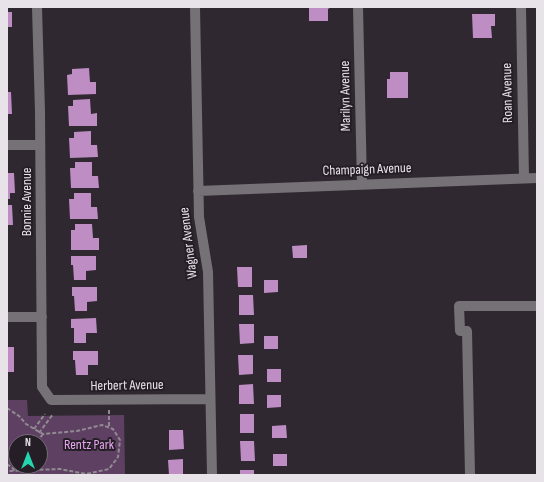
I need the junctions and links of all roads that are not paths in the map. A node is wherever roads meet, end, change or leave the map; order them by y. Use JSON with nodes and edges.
{"nodes":[{"id":1,"x":37,"y":7,"type":"edge"},
{"id":2,"x":195,"y":7,"type":"edge"},
{"id":3,"x":358,"y":7,"type":"edge"},
{"id":4,"x":521,"y":7,"type":"edge"},
{"id":5,"x":40,"y":144,"type":"junction"},
{"id":6,"x":7,"y":145,"type":"edge"},
{"id":7,"x":524,"y":178,"type":"junction"},
{"id":8,"x":537,"y":178,"type":"edge"},
{"id":9,"x":362,"y":184,"type":"junction"},
{"id":10,"x":198,"y":192,"type":"junction"},
{"id":11,"x":537,"y":306,"type":"edge"},
{"id":12,"x":7,"y":317,"type":"edge"},
{"id":13,"x":42,"y":317,"type":"junction"},
{"id":14,"x":46,"y":396,"type":"joint"},
{"id":15,"x":210,"y":399,"type":"junction"},
{"id":16,"x":212,"y":475,"type":"edge"},
{"id":17,"x":470,"y":475,"type":"edge"}],
"edges":[{"from":1,"to":5,"type":"street","name":"Bonnie Avenue"},
{"from":2,"to":10,"type":"street","name":"Wagner Avenue"},
{"from":3,"to":9,"type":"street","name":"Marilyn Avenue"},
{"from":4,"to":7,"type":"street","name":"Roan Avenue"},
{"from":5,"to":6,"type":"street"},
{"from":5,"to":13,"type":"street","name":"Bonnie Avenue"},
{"from":7,"to":8,"type":"street","name":"Champaign Avenue"},
{"from":7,"to":9,"type":"street","name":"Champaign Avenue"},
{"from":9,"to":10,"type":"street","name":"Champaign Avenue"},
{"from":10,"to":15,"type":"street","name":"Wagner Avenue"},
{"from":11,"to":17,"type":"street"},
{"from":12,"to":13,"type":"street"},
{"from":13,"to":14,"type":"street","name":"Bonnie Avenue"},
{"from":14,"to":15,"type":"street","name":"Herbert Avenue"},
{"from":15,"to":16,"type":"street","name":"Wagner Avenue"}]}
